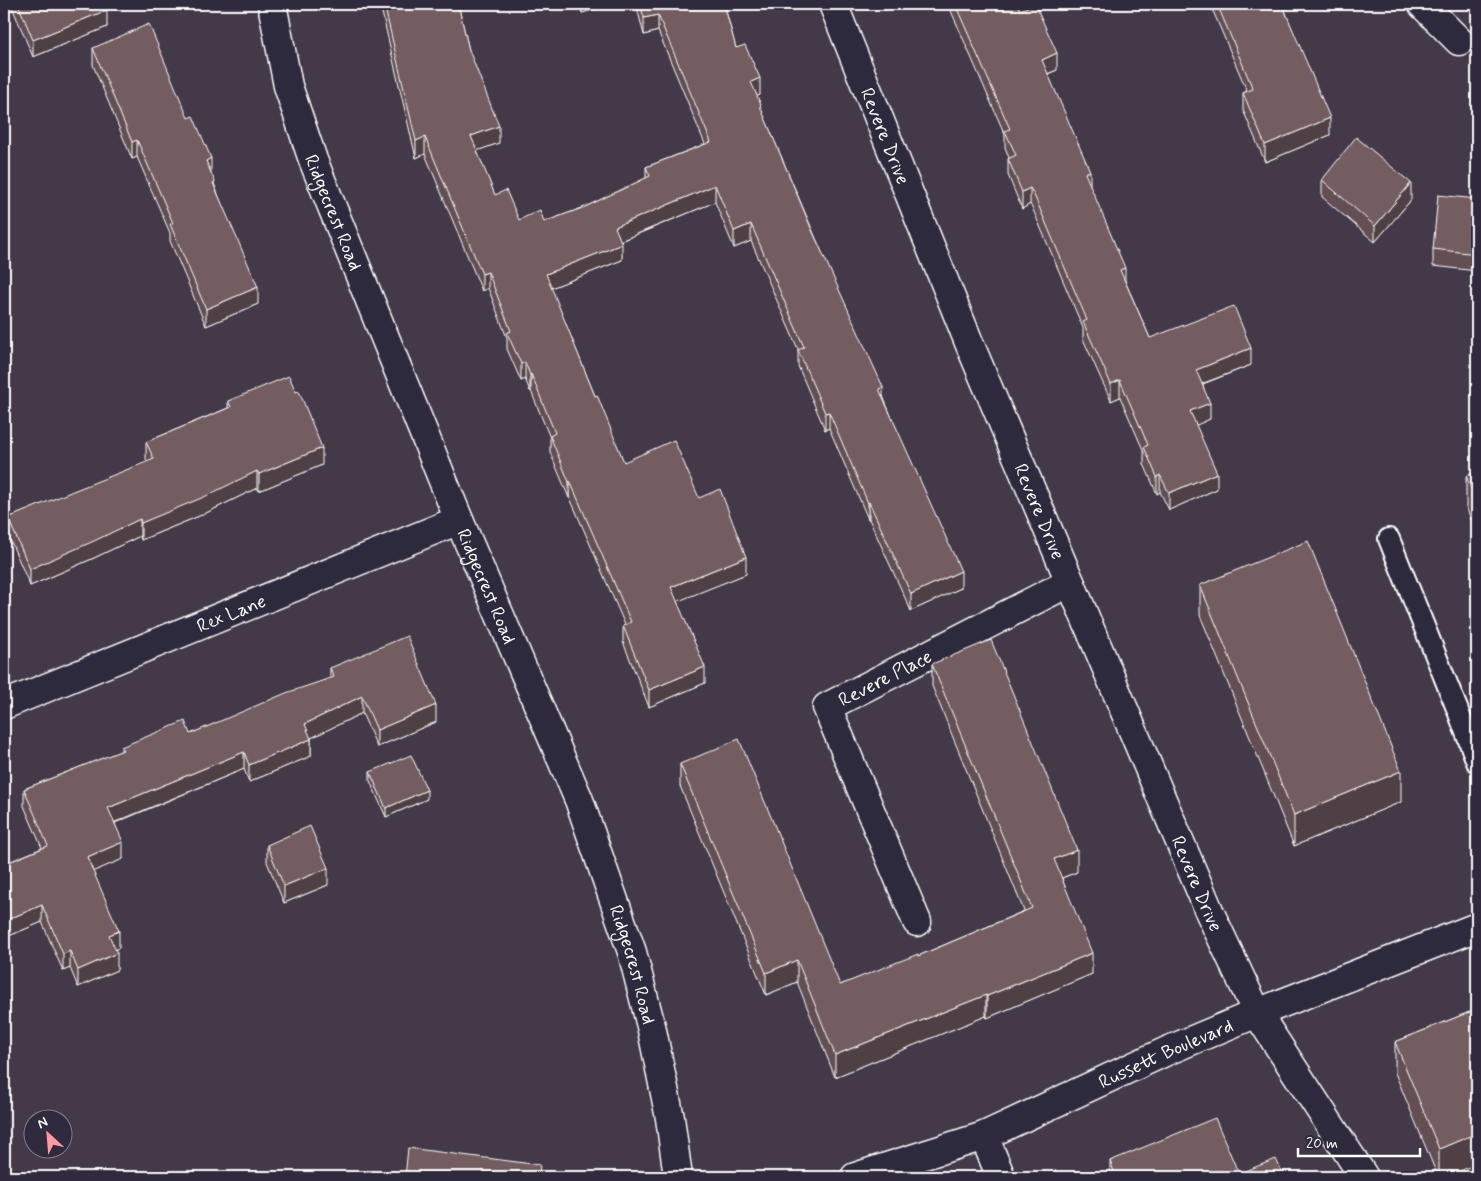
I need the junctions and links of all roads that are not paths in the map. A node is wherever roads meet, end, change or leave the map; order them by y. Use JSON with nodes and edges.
{"nodes":[{"id":1,"x":272,"y":4,"type":"edge"},
{"id":2,"x":833,"y":4,"type":"edge"},
{"id":3,"x":1422,"y":4,"type":"edge"},
{"id":4,"x":1459,"y":41,"type":"dead end"},
{"id":5,"x":459,"y":520,"type":"junction"},
{"id":6,"x":1389,"y":539,"type":"dead end"},
{"id":7,"x":1070,"y":582,"type":"junction"},
{"id":8,"x":4,"y":704,"type":"edge"},
{"id":9,"x":1477,"y":762,"type":"edge"},
{"id":10,"x":917,"y":922,"type":"dead end"},
{"id":11,"x":1477,"y":927,"type":"edge"},
{"id":12,"x":1257,"y":1013,"type":"junction"},
{"id":13,"x":984,"y":1136,"type":"junction"},
{"id":14,"x":678,"y":1177,"type":"edge"},
{"id":15,"x":855,"y":1177,"type":"edge"},
{"id":16,"x":1001,"y":1177,"type":"edge"},
{"id":17,"x":1364,"y":1177,"type":"edge"}],
"edges":[{"from":1,"to":5,"type":"street","name":"Ridgecrest Road"},
{"from":2,"to":7,"type":"street","name":"Revere Drive"},
{"from":3,"to":4,"type":"street"},
{"from":5,"to":8,"type":"street","name":"Rex Lane"},
{"from":5,"to":14,"type":"street","name":"Ridgecrest Road"},
{"from":6,"to":9,"type":"lane"},
{"from":7,"to":10,"type":"street","name":"Revere Place"},
{"from":7,"to":12,"type":"street","name":"Revere Drive"},
{"from":11,"to":12,"type":"street","name":"Russett Boulevard"},
{"from":12,"to":13,"type":"street","name":"Russett Boulevard"},
{"from":12,"to":17,"type":"street","name":"Revere Drive"},
{"from":13,"to":15,"type":"street","name":"Russett Boulevard"},
{"from":13,"to":16,"type":"street"}]}
